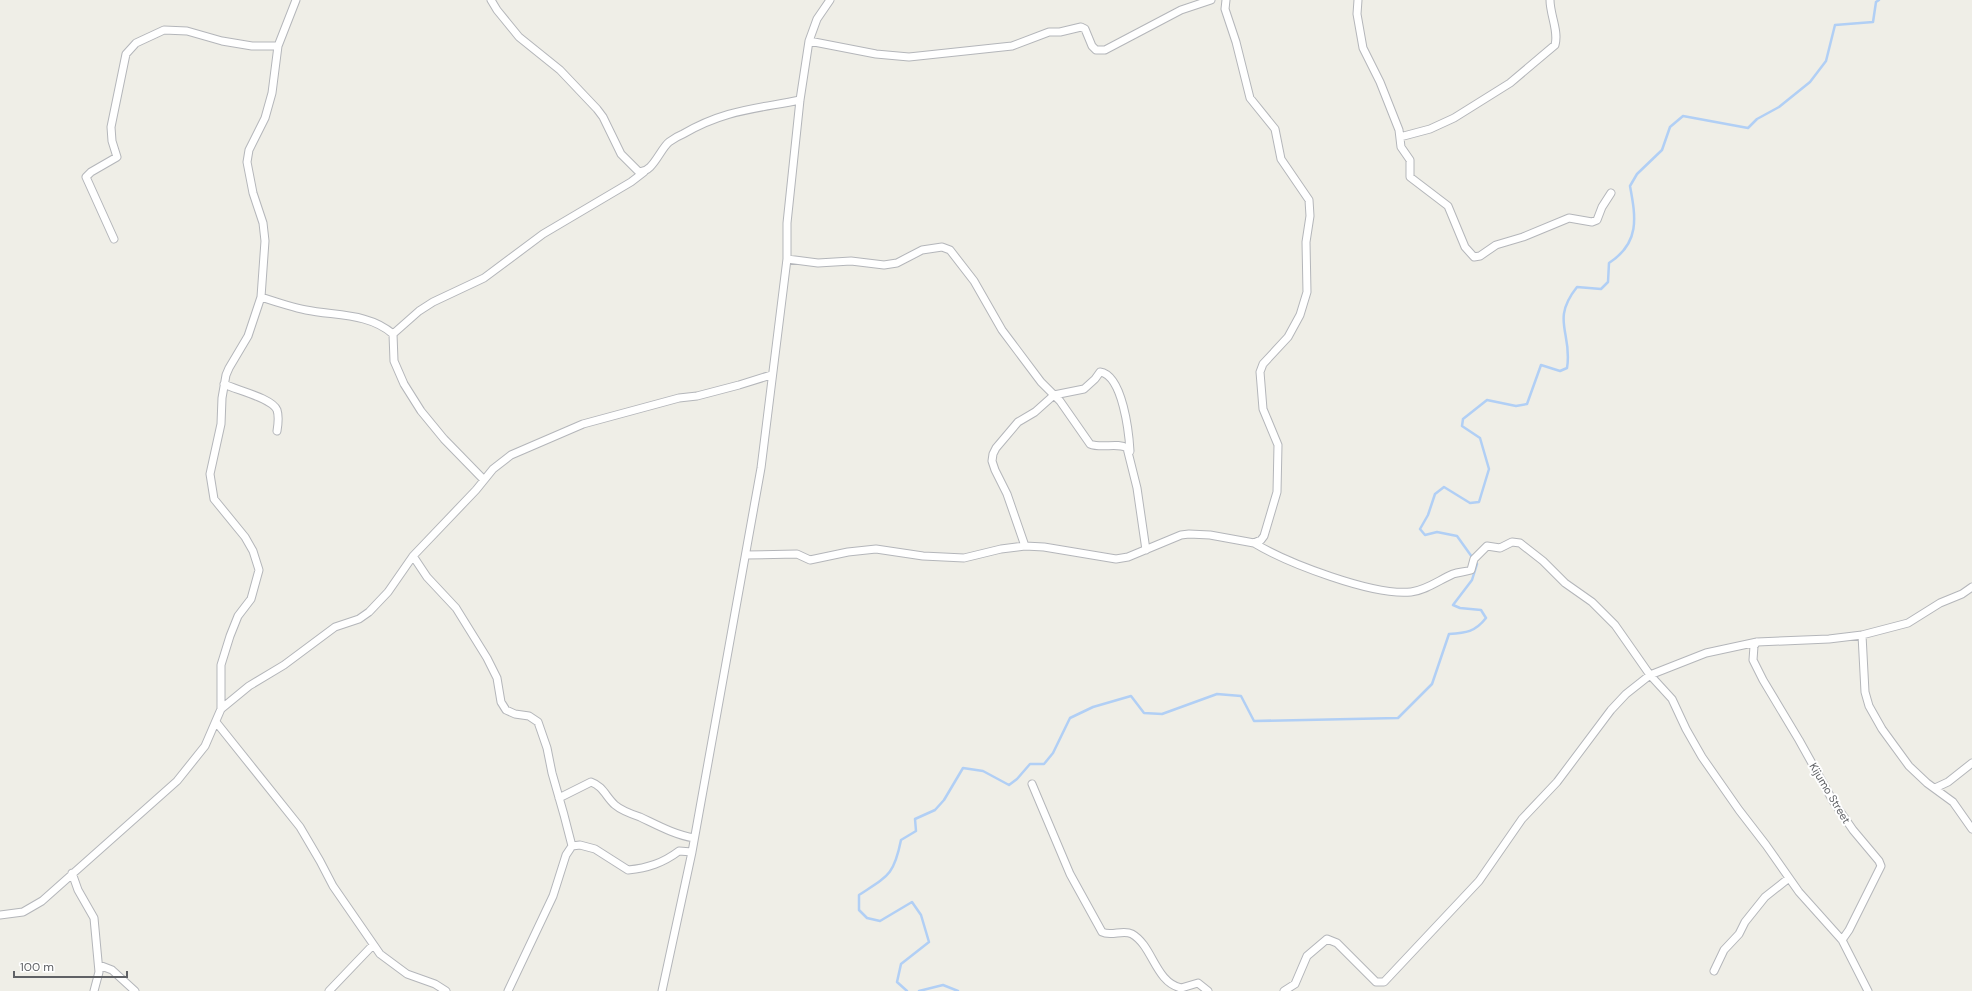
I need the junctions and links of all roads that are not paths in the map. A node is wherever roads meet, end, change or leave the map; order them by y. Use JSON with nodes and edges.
{"nodes":[{"id":1,"x":296,"y":0,"type":"edge"},
{"id":2,"x":491,"y":0,"type":"edge"},
{"id":3,"x":830,"y":0,"type":"edge"},
{"id":4,"x":1211,"y":0,"type":"edge"},
{"id":5,"x":1226,"y":0,"type":"edge"},
{"id":6,"x":1358,"y":0,"type":"edge"},
{"id":7,"x":1550,"y":0,"type":"edge"},
{"id":8,"x":809,"y":41,"type":"junction"},
{"id":9,"x":278,"y":46,"type":"junction"},
{"id":10,"x":800,"y":100,"type":"junction"},
{"id":11,"x":1400,"y":137,"type":"junction"},
{"id":12,"x":644,"y":172,"type":"junction"},
{"id":13,"x":1611,"y":193,"type":"dead end"},
{"id":14,"x":114,"y":238,"type":"dead end"},
{"id":15,"x":786,"y":259,"type":"junction"},
{"id":16,"x":261,"y":297,"type":"junction"},
{"id":17,"x":394,"y":334,"type":"junction"},
{"id":18,"x":771,"y":375,"type":"junction"},
{"id":19,"x":224,"y":384,"type":"junction"},
{"id":20,"x":1054,"y":395,"type":"junction"},
{"id":21,"x":277,"y":431,"type":"dead end"},
{"id":22,"x":1130,"y":452,"type":"junction"},
{"id":23,"x":484,"y":480,"type":"junction"},
{"id":24,"x":1254,"y":543,"type":"junction"},
{"id":25,"x":1025,"y":546,"type":"junction"},
{"id":26,"x":1146,"y":550,"type":"junction"},
{"id":27,"x":746,"y":555,"type":"junction"},
{"id":28,"x":413,"y":556,"type":"junction"},
{"id":29,"x":1972,"y":587,"type":"edge"},
{"id":30,"x":1862,"y":635,"type":"junction"},
{"id":31,"x":1757,"y":642,"type":"junction"},
{"id":32,"x":1650,"y":675,"type":"junction"},
{"id":33,"x":221,"y":709,"type":"junction"},
{"id":34,"x":216,"y":722,"type":"junction"},
{"id":35,"x":1972,"y":763,"type":"edge"},
{"id":36,"x":1032,"y":784,"type":"dead end"},
{"id":37,"x":1935,"y":788,"type":"junction"},
{"id":38,"x":559,"y":798,"type":"junction"},
{"id":39,"x":1972,"y":829,"type":"edge"},
{"id":40,"x":694,"y":838,"type":"junction"},
{"id":41,"x":572,"y":846,"type":"junction"},
{"id":42,"x":692,"y":852,"type":"junction"},
{"id":43,"x":72,"y":873,"type":"junction"},
{"id":44,"x":1789,"y":878,"type":"junction"},
{"id":45,"x":0,"y":915,"type":"edge"},
{"id":46,"x":1842,"y":940,"type":"junction"},
{"id":47,"x":373,"y":946,"type":"junction"},
{"id":48,"x":99,"y":965,"type":"junction"},
{"id":49,"x":1714,"y":971,"type":"dead end"},
{"id":50,"x":94,"y":991,"type":"edge"},
{"id":51,"x":135,"y":991,"type":"edge"},
{"id":52,"x":329,"y":991,"type":"edge"},
{"id":53,"x":446,"y":991,"type":"edge"},
{"id":54,"x":508,"y":991,"type":"edge"},
{"id":55,"x":662,"y":991,"type":"edge"},
{"id":56,"x":1208,"y":991,"type":"edge"},
{"id":57,"x":1284,"y":991,"type":"edge"},
{"id":58,"x":1868,"y":991,"type":"edge"}],
"edges":[{"from":1,"to":9,"type":"street"},
{"from":2,"to":12,"type":"street"},
{"from":3,"to":8,"type":"street"},
{"from":4,"to":8,"type":"street"},
{"from":5,"to":24,"type":"street"},
{"from":6,"to":11,"type":"street"},
{"from":7,"to":11,"type":"street"},
{"from":8,"to":10,"type":"street"},
{"from":9,"to":14,"type":"street"},
{"from":9,"to":16,"type":"street"},
{"from":10,"to":12,"type":"street"},
{"from":10,"to":15,"type":"street"},
{"from":11,"to":13,"type":"street"},
{"from":12,"to":17,"type":"street"},
{"from":15,"to":18,"type":"street"},
{"from":15,"to":20,"type":"street"},
{"from":16,"to":17,"type":"street"},
{"from":16,"to":19,"type":"street"},
{"from":17,"to":23,"type":"street"},
{"from":18,"to":23,"type":"street"},
{"from":18,"to":27,"type":"street"},
{"from":19,"to":21,"type":"street"},
{"from":19,"to":33,"type":"street"},
{"from":20,"to":22,"type":"street"},
{"from":20,"to":22,"type":"street"},
{"from":20,"to":25,"type":"street"},
{"from":22,"to":26,"type":"street"},
{"from":23,"to":28,"type":"street"},
{"from":24,"to":26,"type":"street"},
{"from":24,"to":32,"type":"street"},
{"from":25,"to":26,"type":"street"},
{"from":25,"to":27,"type":"street"},
{"from":27,"to":40,"type":"street"},
{"from":28,"to":33,"type":"street"},
{"from":28,"to":38,"type":"street"},
{"from":29,"to":30,"type":"street"},
{"from":30,"to":31,"type":"street"},
{"from":30,"to":37,"type":"street"},
{"from":31,"to":32,"type":"street"},
{"from":31,"to":46,"type":"street","name":"Kijumo Street"},
{"from":32,"to":44,"type":"street"},
{"from":32,"to":57,"type":"street"},
{"from":33,"to":34,"type":"street"},
{"from":34,"to":43,"type":"street"},
{"from":34,"to":47,"type":"street"},
{"from":35,"to":37,"type":"street"},
{"from":36,"to":56,"type":"street"},
{"from":37,"to":39,"type":"street"},
{"from":38,"to":40,"type":"street"},
{"from":38,"to":41,"type":"street"},
{"from":40,"to":42,"type":"street"},
{"from":41,"to":42,"type":"street"},
{"from":41,"to":54,"type":"street"},
{"from":42,"to":55,"type":"street"},
{"from":43,"to":45,"type":"street"},
{"from":43,"to":48,"type":"street"},
{"from":44,"to":46,"type":"street"},
{"from":44,"to":49,"type":"street"},
{"from":46,"to":58,"type":"street"},
{"from":47,"to":52,"type":"street"},
{"from":47,"to":53,"type":"street"},
{"from":48,"to":50,"type":"street"},
{"from":48,"to":51,"type":"street"}]}
